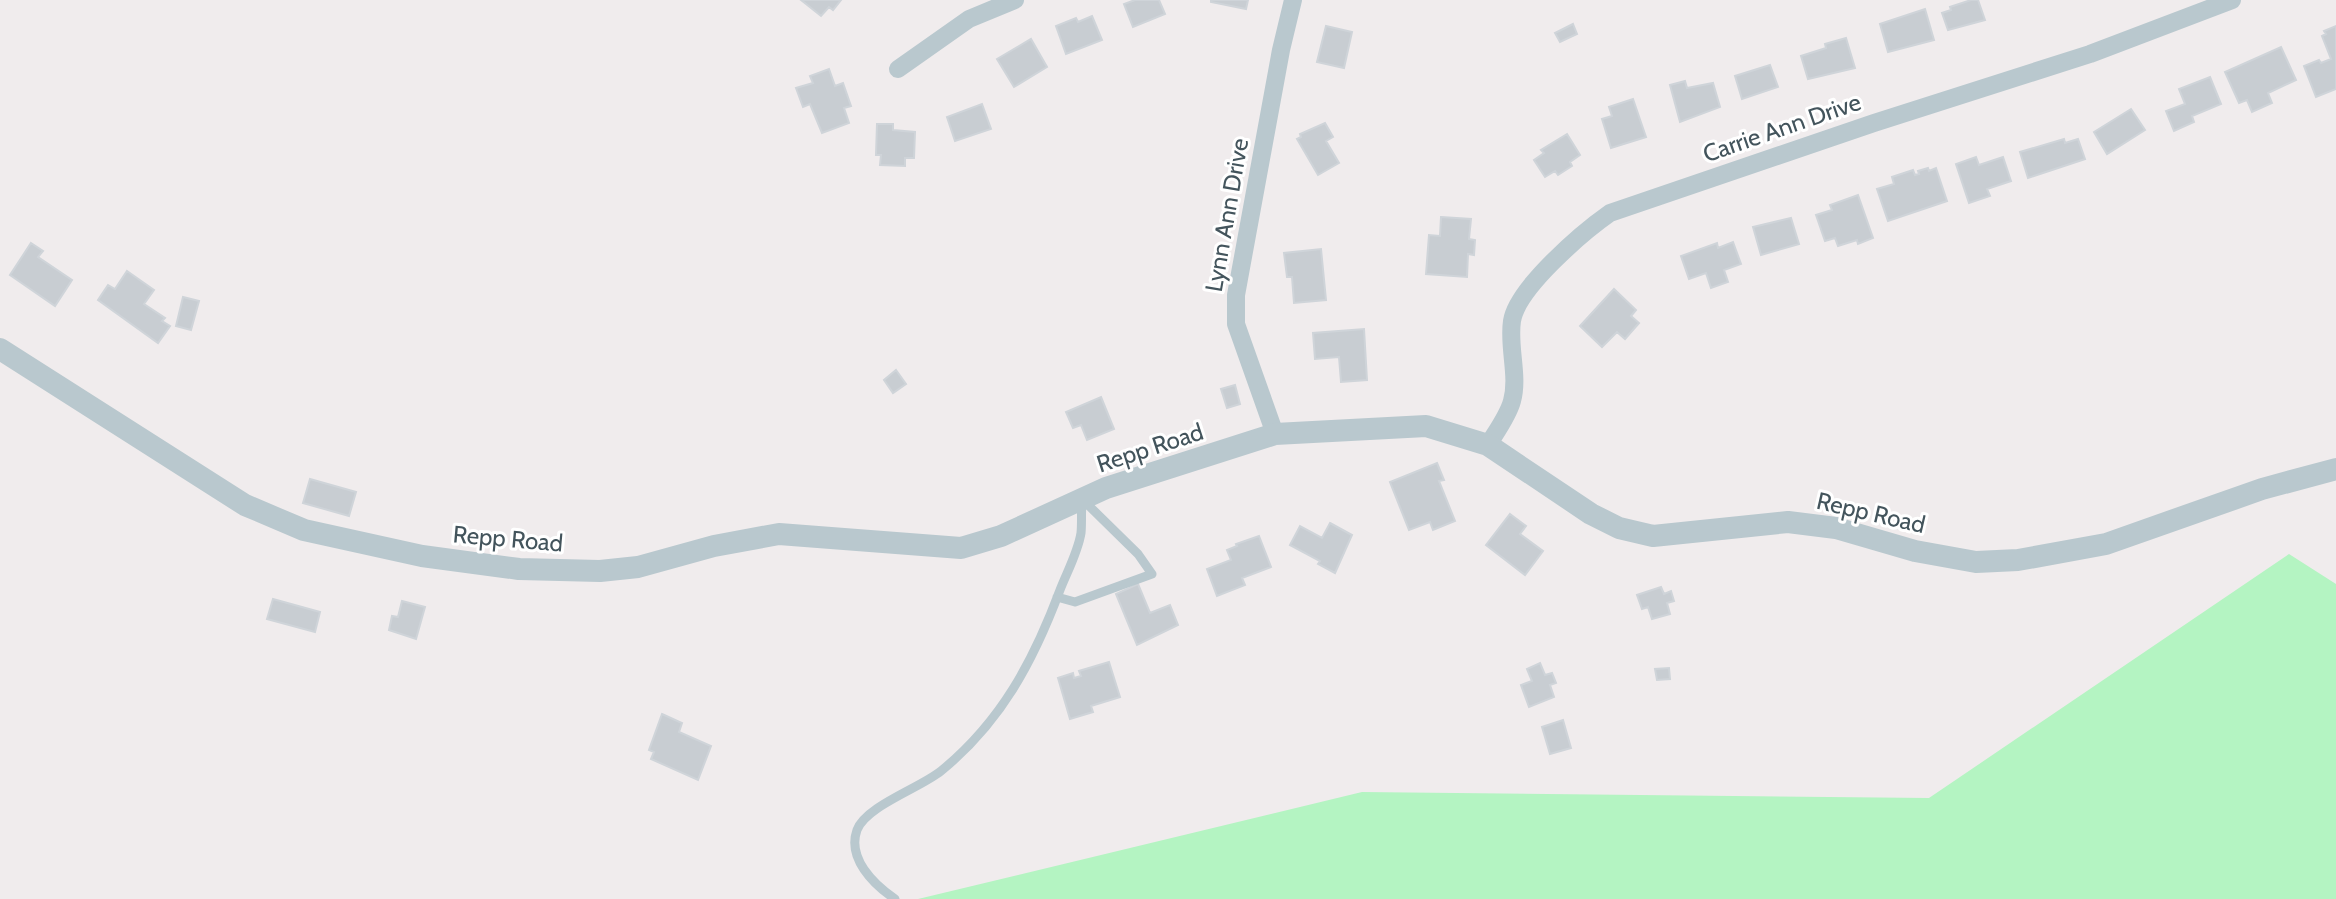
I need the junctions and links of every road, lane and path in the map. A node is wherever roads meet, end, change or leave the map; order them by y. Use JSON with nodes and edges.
{"nodes":[{"id":1,"x":1015,"y":0,"type":"edge"},
{"id":2,"x":1293,"y":0,"type":"edge"},
{"id":3,"x":2232,"y":0,"type":"edge"},
{"id":4,"x":898,"y":69,"type":"dead end"},
{"id":5,"x":0,"y":349,"type":"edge"},
{"id":6,"x":1275,"y":434,"type":"junction"},
{"id":7,"x":1488,"y":445,"type":"junction"},
{"id":8,"x":2336,"y":469,"type":"edge"},
{"id":9,"x":1082,"y":499,"type":"junction"},
{"id":10,"x":1057,"y":597,"type":"junction"},
{"id":11,"x":895,"y":899,"type":"edge"}],
"edges":[{"from":1,"to":4,"type":"street"},
{"from":2,"to":6,"type":"street","name":"Lynn Ann Drive"},
{"from":3,"to":7,"type":"street","name":"Carrie Ann Drive"},
{"from":5,"to":9,"type":"street","name":"Repp Road"},
{"from":6,"to":7,"type":"street","name":"Repp Road"},
{"from":6,"to":9,"type":"street","name":"Repp Road"},
{"from":7,"to":8,"type":"street","name":"Repp Road"},
{"from":9,"to":10,"type":"lane"},
{"from":9,"to":10,"type":"lane"},
{"from":10,"to":11,"type":"lane"}]}
